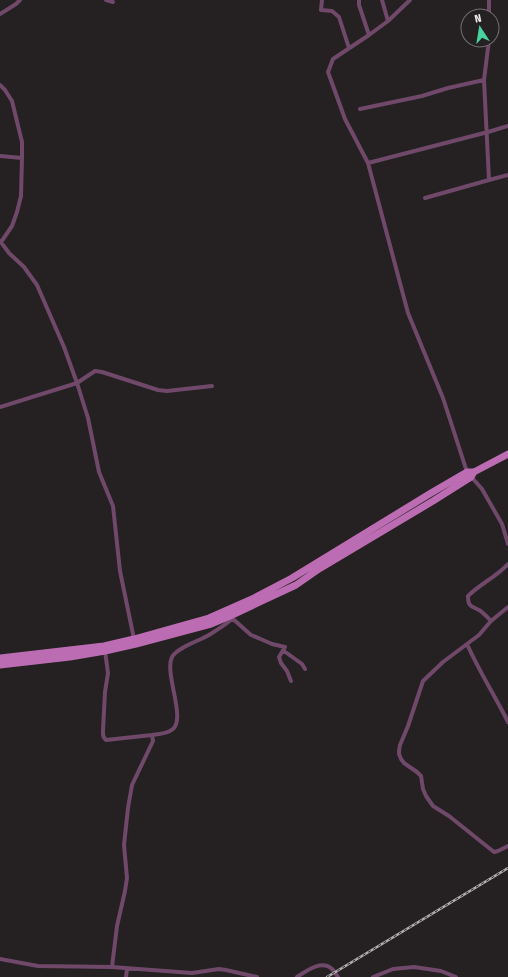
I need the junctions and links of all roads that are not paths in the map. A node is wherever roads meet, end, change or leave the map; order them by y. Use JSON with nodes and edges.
{"nodes":[{"id":1,"x":20,"y":0,"type":"edge"},
{"id":2,"x":106,"y":0,"type":"edge"},
{"id":3,"x":322,"y":0,"type":"edge"},
{"id":4,"x":359,"y":0,"type":"edge"},
{"id":5,"x":382,"y":0,"type":"edge"},
{"id":6,"x":410,"y":0,"type":"edge"},
{"id":7,"x":113,"y":2,"type":"dead end"},
{"id":8,"x":0,"y":14,"type":"edge"},
{"id":9,"x":388,"y":21,"type":"junction"},
{"id":10,"x":369,"y":35,"type":"junction"},
{"id":11,"x":349,"y":48,"type":"junction"},
{"id":12,"x":488,"y":48,"type":"edge"},
{"id":13,"x":484,"y":80,"type":"junction"},
{"id":14,"x":0,"y":85,"type":"edge"},
{"id":15,"x":360,"y":109,"type":"dead end"},
{"id":16,"x":508,"y":126,"type":"edge"},
{"id":17,"x":488,"y":132,"type":"junction"},
{"id":18,"x":0,"y":156,"type":"edge"},
{"id":19,"x":22,"y":158,"type":"junction"},
{"id":20,"x":368,"y":163,"type":"junction"},
{"id":21,"x":508,"y":175,"type":"edge"},
{"id":22,"x":489,"y":180,"type":"junction"},
{"id":23,"x":425,"y":198,"type":"dead end"},
{"id":24,"x":0,"y":242,"type":"edge"},
{"id":25,"x":77,"y":384,"type":"junction"},
{"id":26,"x":212,"y":386,"type":"dead end"},
{"id":27,"x":0,"y":407,"type":"edge"},
{"id":28,"x":508,"y":454,"type":"edge"},
{"id":29,"x":471,"y":474,"type":"junction"},
{"id":30,"x":508,"y":544,"type":"edge"},
{"id":31,"x":508,"y":564,"type":"edge"},
{"id":32,"x":508,"y":607,"type":"edge"},
{"id":33,"x":231,"y":618,"type":"junction"},
{"id":34,"x":492,"y":621,"type":"junction"},
{"id":35,"x":134,"y":638,"type":"junction"},
{"id":36,"x":467,"y":644,"type":"junction"},
{"id":37,"x":285,"y":647,"type":"junction"},
{"id":38,"x":105,"y":651,"type":"junction"},
{"id":39,"x":0,"y":658,"type":"edge"},
{"id":40,"x":0,"y":665,"type":"edge"},
{"id":41,"x":305,"y":669,"type":"dead end"},
{"id":42,"x":291,"y":680,"type":"dead end"},
{"id":43,"x":508,"y":722,"type":"edge"},
{"id":44,"x":152,"y":735,"type":"junction"},
{"id":45,"x":508,"y":846,"type":"edge"},
{"id":46,"x":0,"y":959,"type":"edge"},
{"id":47,"x":112,"y":967,"type":"junction"},
{"id":48,"x":127,"y":968,"type":"junction"},
{"id":49,"x":126,"y":977,"type":"edge"},
{"id":50,"x":257,"y":977,"type":"edge"},
{"id":51,"x":297,"y":977,"type":"edge"},
{"id":52,"x":338,"y":977,"type":"edge"},
{"id":53,"x":373,"y":977,"type":"edge"},
{"id":54,"x":456,"y":977,"type":"edge"}],
"edges":[{"from":1,"to":8,"type":"street"},
{"from":2,"to":7,"type":"street"},
{"from":3,"to":11,"type":"street"},
{"from":4,"to":10,"type":"street"},
{"from":5,"to":9,"type":"street"},
{"from":6,"to":9,"type":"street"},
{"from":9,"to":10,"type":"street"},
{"from":10,"to":11,"type":"street"},
{"from":11,"to":20,"type":"street"},
{"from":12,"to":13,"type":"street"},
{"from":13,"to":15,"type":"street"},
{"from":13,"to":17,"type":"street"},
{"from":14,"to":19,"type":"street"},
{"from":16,"to":17,"type":"street"},
{"from":17,"to":20,"type":"street"},
{"from":17,"to":22,"type":"street"},
{"from":18,"to":19,"type":"street"},
{"from":19,"to":24,"type":"street"},
{"from":20,"to":29,"type":"street"},
{"from":21,"to":22,"type":"street"},
{"from":22,"to":23,"type":"street"},
{"from":24,"to":25,"type":"street"},
{"from":25,"to":26,"type":"street"},
{"from":25,"to":27,"type":"street"},
{"from":25,"to":35,"type":"street"},
{"from":28,"to":29,"type":"main road"},
{"from":29,"to":30,"type":"street"},
{"from":29,"to":33,"type":"main road"},
{"from":29,"to":35,"type":"main road"},
{"from":31,"to":34,"type":"street"},
{"from":32,"to":34,"type":"street"},
{"from":33,"to":37,"type":"street"},
{"from":33,"to":38,"type":"main road"},
{"from":33,"to":44,"type":"street"},
{"from":34,"to":36,"type":"street"},
{"from":35,"to":39,"type":"main road"},
{"from":36,"to":43,"type":"street"},
{"from":36,"to":45,"type":"street"},
{"from":37,"to":41,"type":"street"},
{"from":37,"to":42,"type":"street"},
{"from":38,"to":40,"type":"main road"},
{"from":38,"to":44,"type":"street"},
{"from":44,"to":47,"type":"street"},
{"from":46,"to":47,"type":"street"},
{"from":47,"to":48,"type":"street"},
{"from":48,"to":49,"type":"street"},
{"from":48,"to":50,"type":"street"},
{"from":51,"to":52,"type":"street"},
{"from":53,"to":54,"type":"street"}]}
